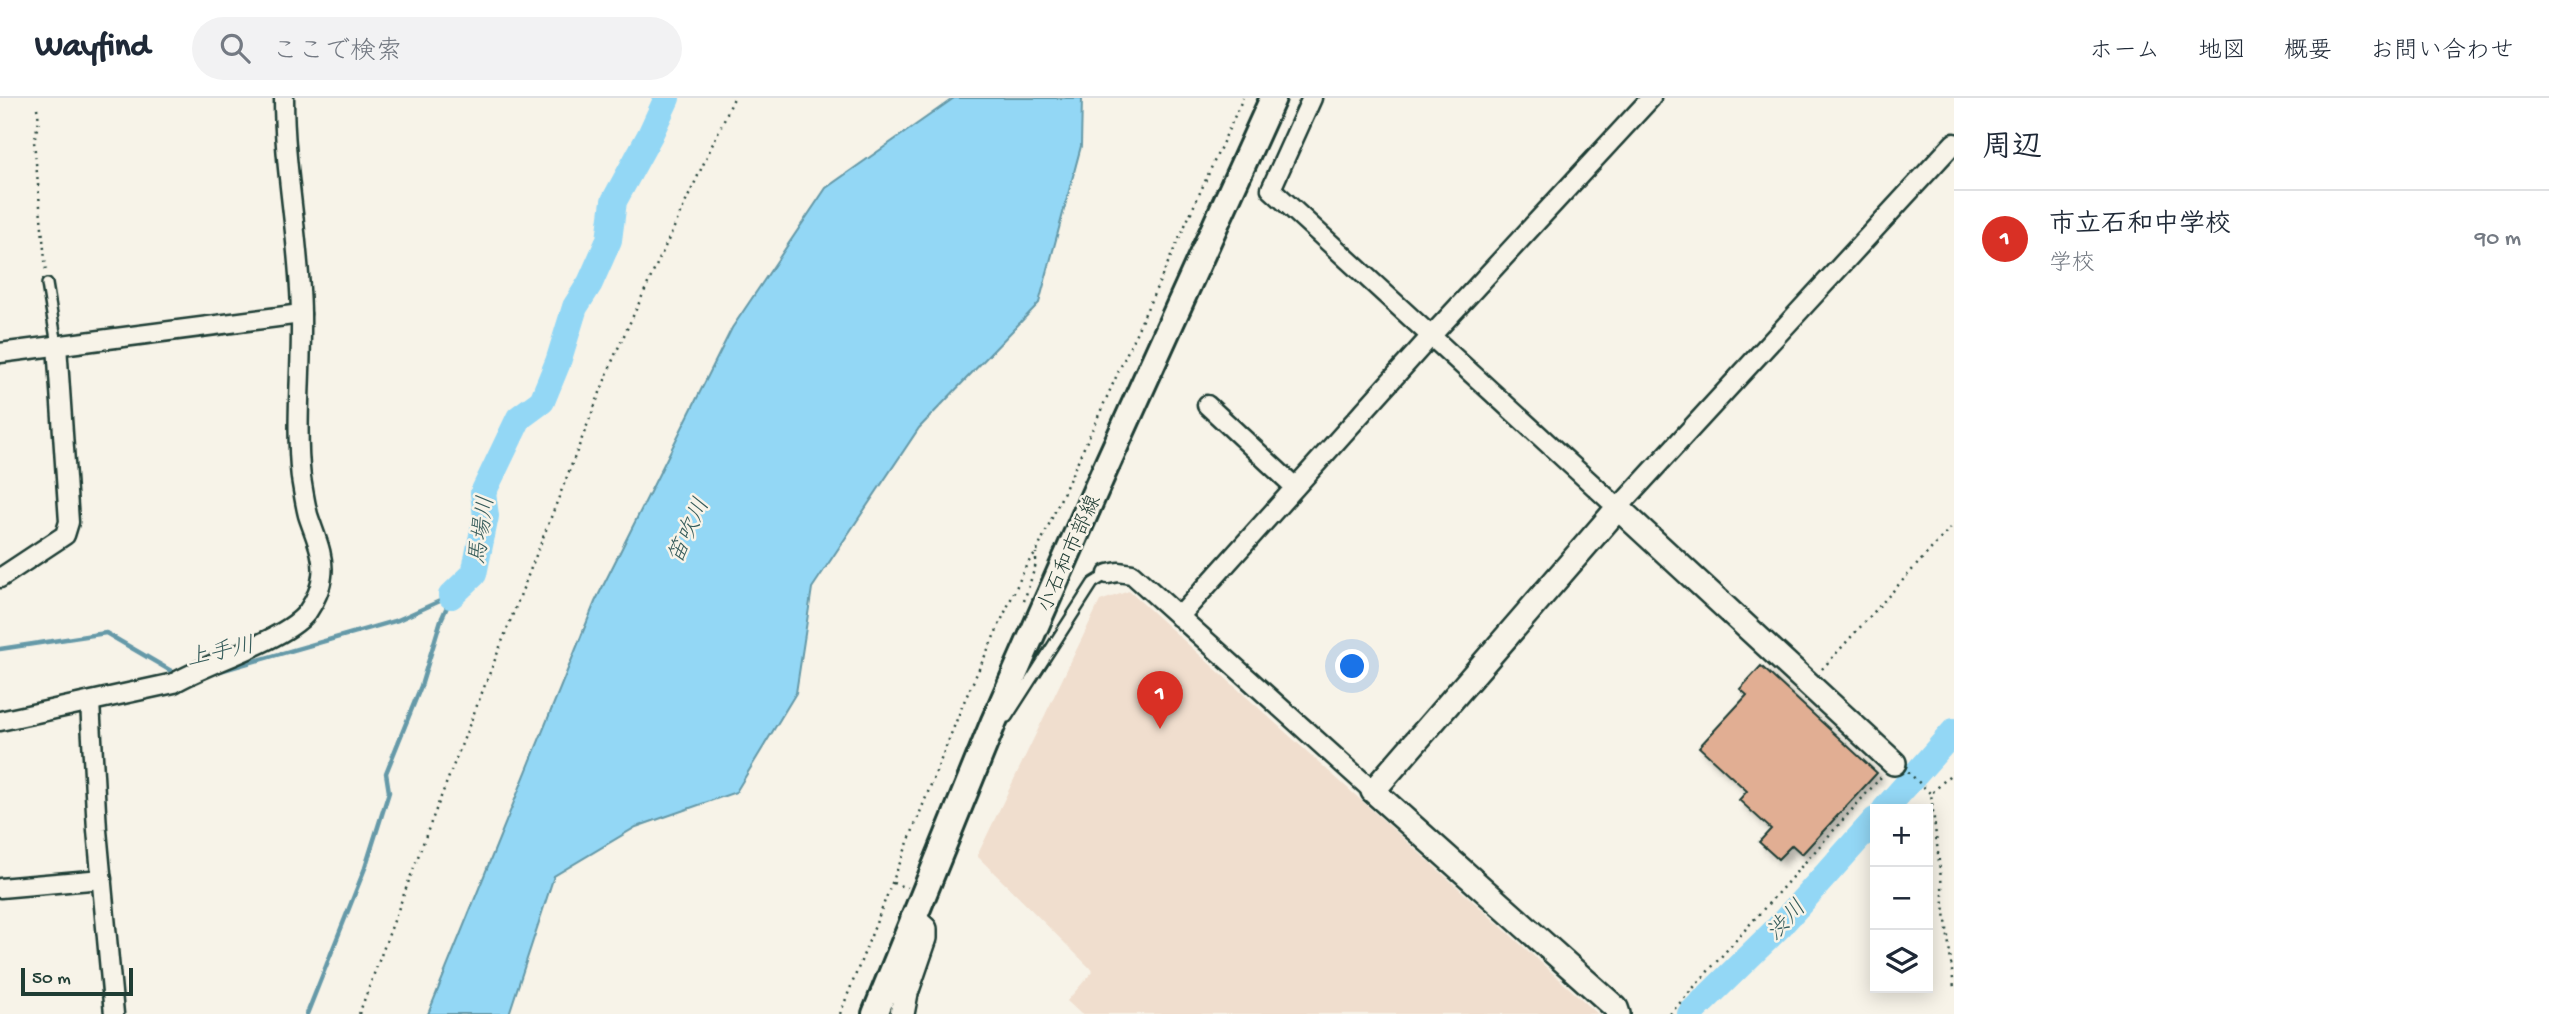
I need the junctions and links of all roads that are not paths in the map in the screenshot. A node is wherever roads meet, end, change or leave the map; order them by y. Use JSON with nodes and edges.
{"nodes":[{"id":1,"x":284,"y":98,"type":"edge"},
{"id":2,"x":1273,"y":98,"type":"edge"},
{"id":3,"x":1312,"y":98,"type":"edge"},
{"id":4,"x":1651,"y":98,"type":"edge"},
{"id":5,"x":1954,"y":143,"type":"edge"},
{"id":6,"x":47,"y":284,"type":"road end"},
{"id":7,"x":301,"y":314,"type":"junction"},
{"id":8,"x":1430,"y":336,"type":"junction"},
{"id":9,"x":57,"y":345,"type":"junction"},
{"id":10,"x":0,"y":353,"type":"edge"},
{"id":11,"x":1207,"y":405,"type":"dead end"},
{"id":12,"x":1295,"y":487,"type":"junction"},
{"id":13,"x":1618,"y":508,"type":"junction"},
{"id":14,"x":1108,"y":574,"type":"joint"},
{"id":15,"x":0,"y":578,"type":"edge"},
{"id":16,"x":1179,"y":617,"type":"junction"},
{"id":17,"x":90,"y":702,"type":"junction"},
{"id":18,"x":0,"y":721,"type":"edge"},
{"id":19,"x":989,"y":732,"type":"junction"},
{"id":20,"x":1901,"y":767,"type":"road end"},
{"id":21,"x":1373,"y":791,"type":"junction"},
{"id":22,"x":102,"y":879,"type":"junction"},
{"id":23,"x":0,"y":888,"type":"edge"},
{"id":24,"x":913,"y":918,"type":"junction"},
{"id":25,"x":114,"y":1014,"type":"edge"},
{"id":26,"x":875,"y":1014,"type":"edge"},
{"id":27,"x":902,"y":1014,"type":"edge"},
{"id":28,"x":1618,"y":1014,"type":"edge"}],
"edges":[{"from":1,"to":7,"type":"street"},
{"from":2,"to":19,"type":"main road","name":"小石和市部線"},
{"from":3,"to":8,"type":"street"},
{"from":4,"to":8,"type":"street"},
{"from":5,"to":13,"type":"street"},
{"from":6,"to":9,"type":"lane"},
{"from":7,"to":9,"type":"street"},
{"from":7,"to":17,"type":"street"},
{"from":8,"to":12,"type":"street"},
{"from":8,"to":13,"type":"street"},
{"from":9,"to":10,"type":"street"},
{"from":9,"to":15,"type":"street"},
{"from":11,"to":12,"type":"street"},
{"from":12,"to":16,"type":"street"},
{"from":13,"to":20,"type":"street"},
{"from":13,"to":21,"type":"street"},
{"from":14,"to":16,"type":"street"},
{"from":14,"to":19,"type":"lane"},
{"from":16,"to":21,"type":"street"},
{"from":17,"to":18,"type":"street"},
{"from":17,"to":22,"type":"street"},
{"from":19,"to":24,"type":"main road","name":"小石和市部線"},
{"from":21,"to":28,"type":"street"},
{"from":22,"to":23,"type":"street"},
{"from":22,"to":25,"type":"street"},
{"from":24,"to":26,"type":"main road","name":"小石和市部線"},
{"from":24,"to":27,"type":"street"}]}
